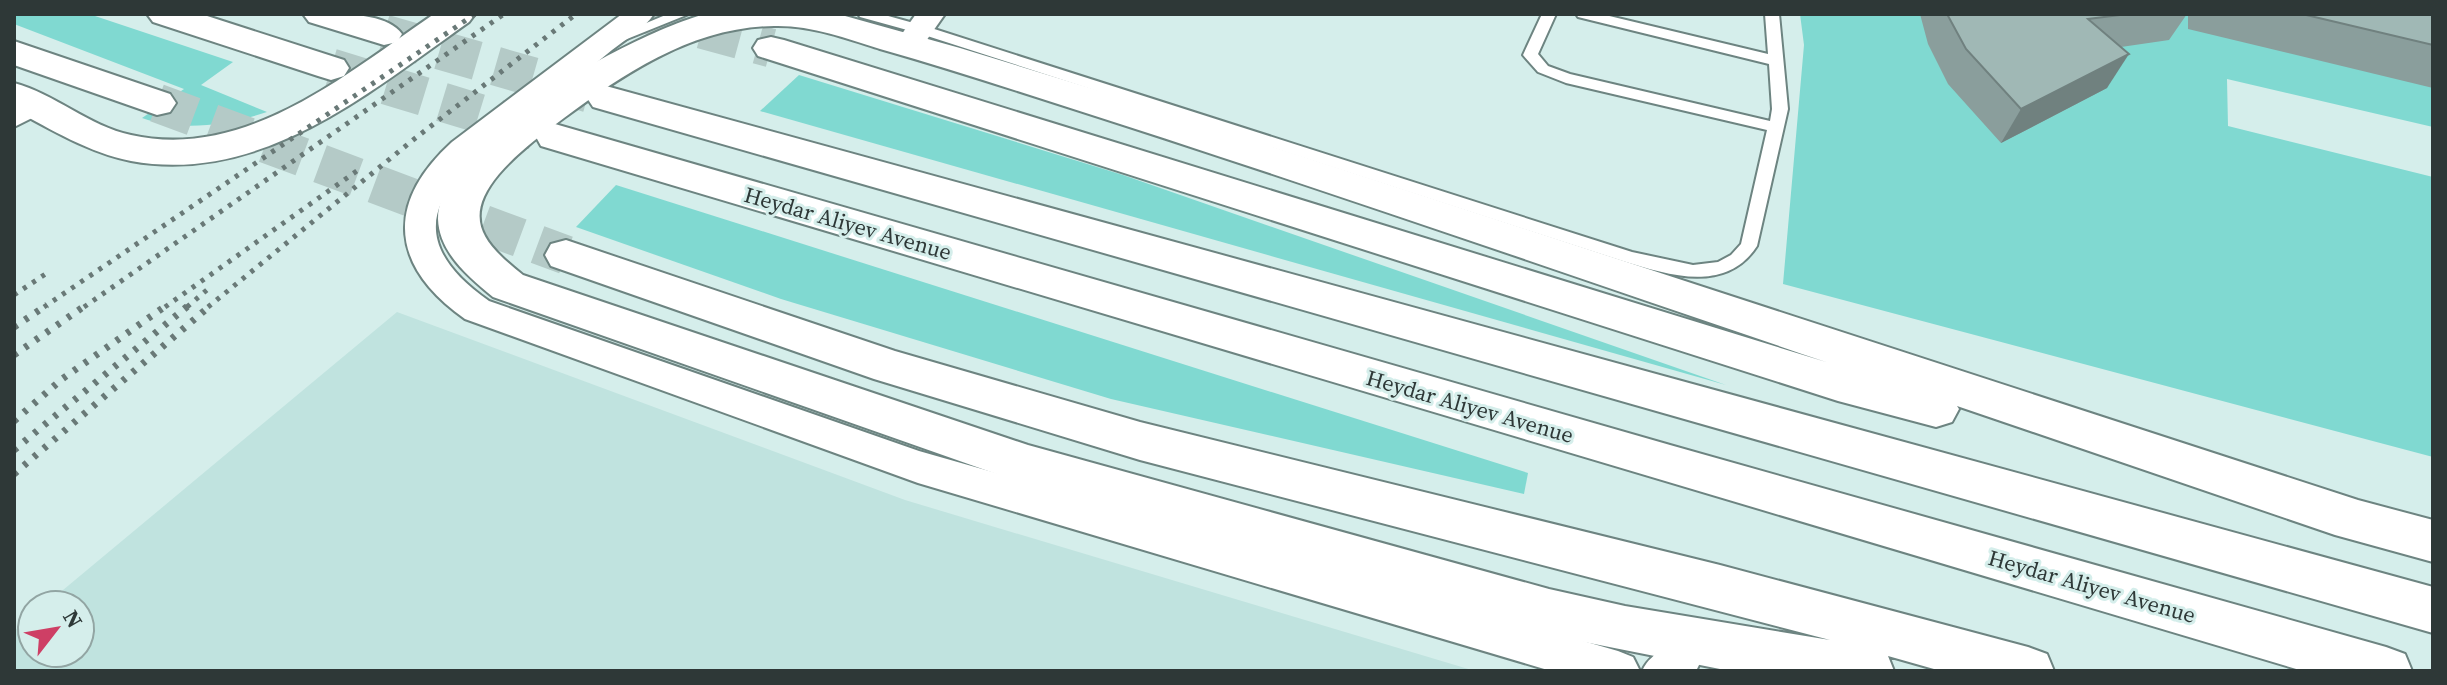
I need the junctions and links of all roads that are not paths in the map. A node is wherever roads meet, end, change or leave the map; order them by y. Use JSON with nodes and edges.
{"nodes":[{"id":1,"x":165,"y":14,"type":"edge"},
{"id":2,"x":321,"y":14,"type":"edge"},
{"id":3,"x":457,"y":14,"type":"edge"},
{"id":4,"x":640,"y":14,"type":"edge"},
{"id":5,"x":682,"y":14,"type":"edge"},
{"id":6,"x":865,"y":14,"type":"edge"},
{"id":7,"x":1549,"y":14,"type":"edge"},
{"id":8,"x":1583,"y":14,"type":"edge"},
{"id":9,"x":1772,"y":14,"type":"edge"},
{"id":10,"x":921,"y":30,"type":"edge"},
{"id":11,"x":384,"y":34,"type":"tunnel mouth"},
{"id":12,"x":771,"y":48,"type":"tunnel mouth"},
{"id":13,"x":14,"y":52,"type":"edge"},
{"id":14,"x":585,"y":57,"type":"junction"},
{"id":15,"x":1777,"y":61,"type":"junction"},
{"id":16,"x":331,"y":68,"type":"tunnel mouth"},
{"id":17,"x":606,"y":98,"type":"tunnel mouth"},
{"id":18,"x":157,"y":103,"type":"tunnel mouth"},
{"id":19,"x":21,"y":106,"type":"edge"},
{"id":20,"x":1775,"y":127,"type":"junction"},
{"id":21,"x":555,"y":137,"type":"tunnel mouth"},
{"id":22,"x":566,"y":255,"type":"tunnel mouth"},
{"id":23,"x":2363,"y":522,"type":"junction"},
{"id":24,"x":2433,"y":541,"type":"edge"},
{"id":25,"x":1551,"y":544,"type":"junction"},
{"id":26,"x":2433,"y":610,"type":"edge"},
{"id":27,"x":1682,"y":661,"type":"edge"},
{"id":28,"x":1618,"y":671,"type":"edge"},
{"id":29,"x":1868,"y":671,"type":"edge"},
{"id":30,"x":2028,"y":671,"type":"edge"},
{"id":31,"x":2386,"y":671,"type":"edge"}],
"edges":[{"from":1,"to":16,"type":"main road"},
{"from":2,"to":11,"type":"main road"},
{"from":3,"to":19,"type":"main road"},
{"from":4,"to":14,"type":"street"},
{"from":5,"to":14,"type":"lane"},
{"from":6,"to":10,"type":"lane"},
{"from":7,"to":20,"type":"lane"},
{"from":8,"to":15,"type":"lane"},
{"from":9,"to":15,"type":"lane"},
{"from":10,"to":20,"type":"lane"},
{"from":10,"to":23,"type":"main road"},
{"from":10,"to":27,"type":"main road"},
{"from":12,"to":23,"type":"main road"},
{"from":13,"to":18,"type":"main road"},
{"from":14,"to":28,"type":"street"},
{"from":15,"to":20,"type":"lane"},
{"from":17,"to":26,"type":"main road"},
{"from":21,"to":31,"type":"main road","name":"Heydar Aliyev Avenue"},
{"from":22,"to":25,"type":"main road"},
{"from":23,"to":24,"type":"main road"},
{"from":25,"to":27,"type":"main road"},
{"from":25,"to":30,"type":"main road"},
{"from":27,"to":29,"type":"main road"}]}
